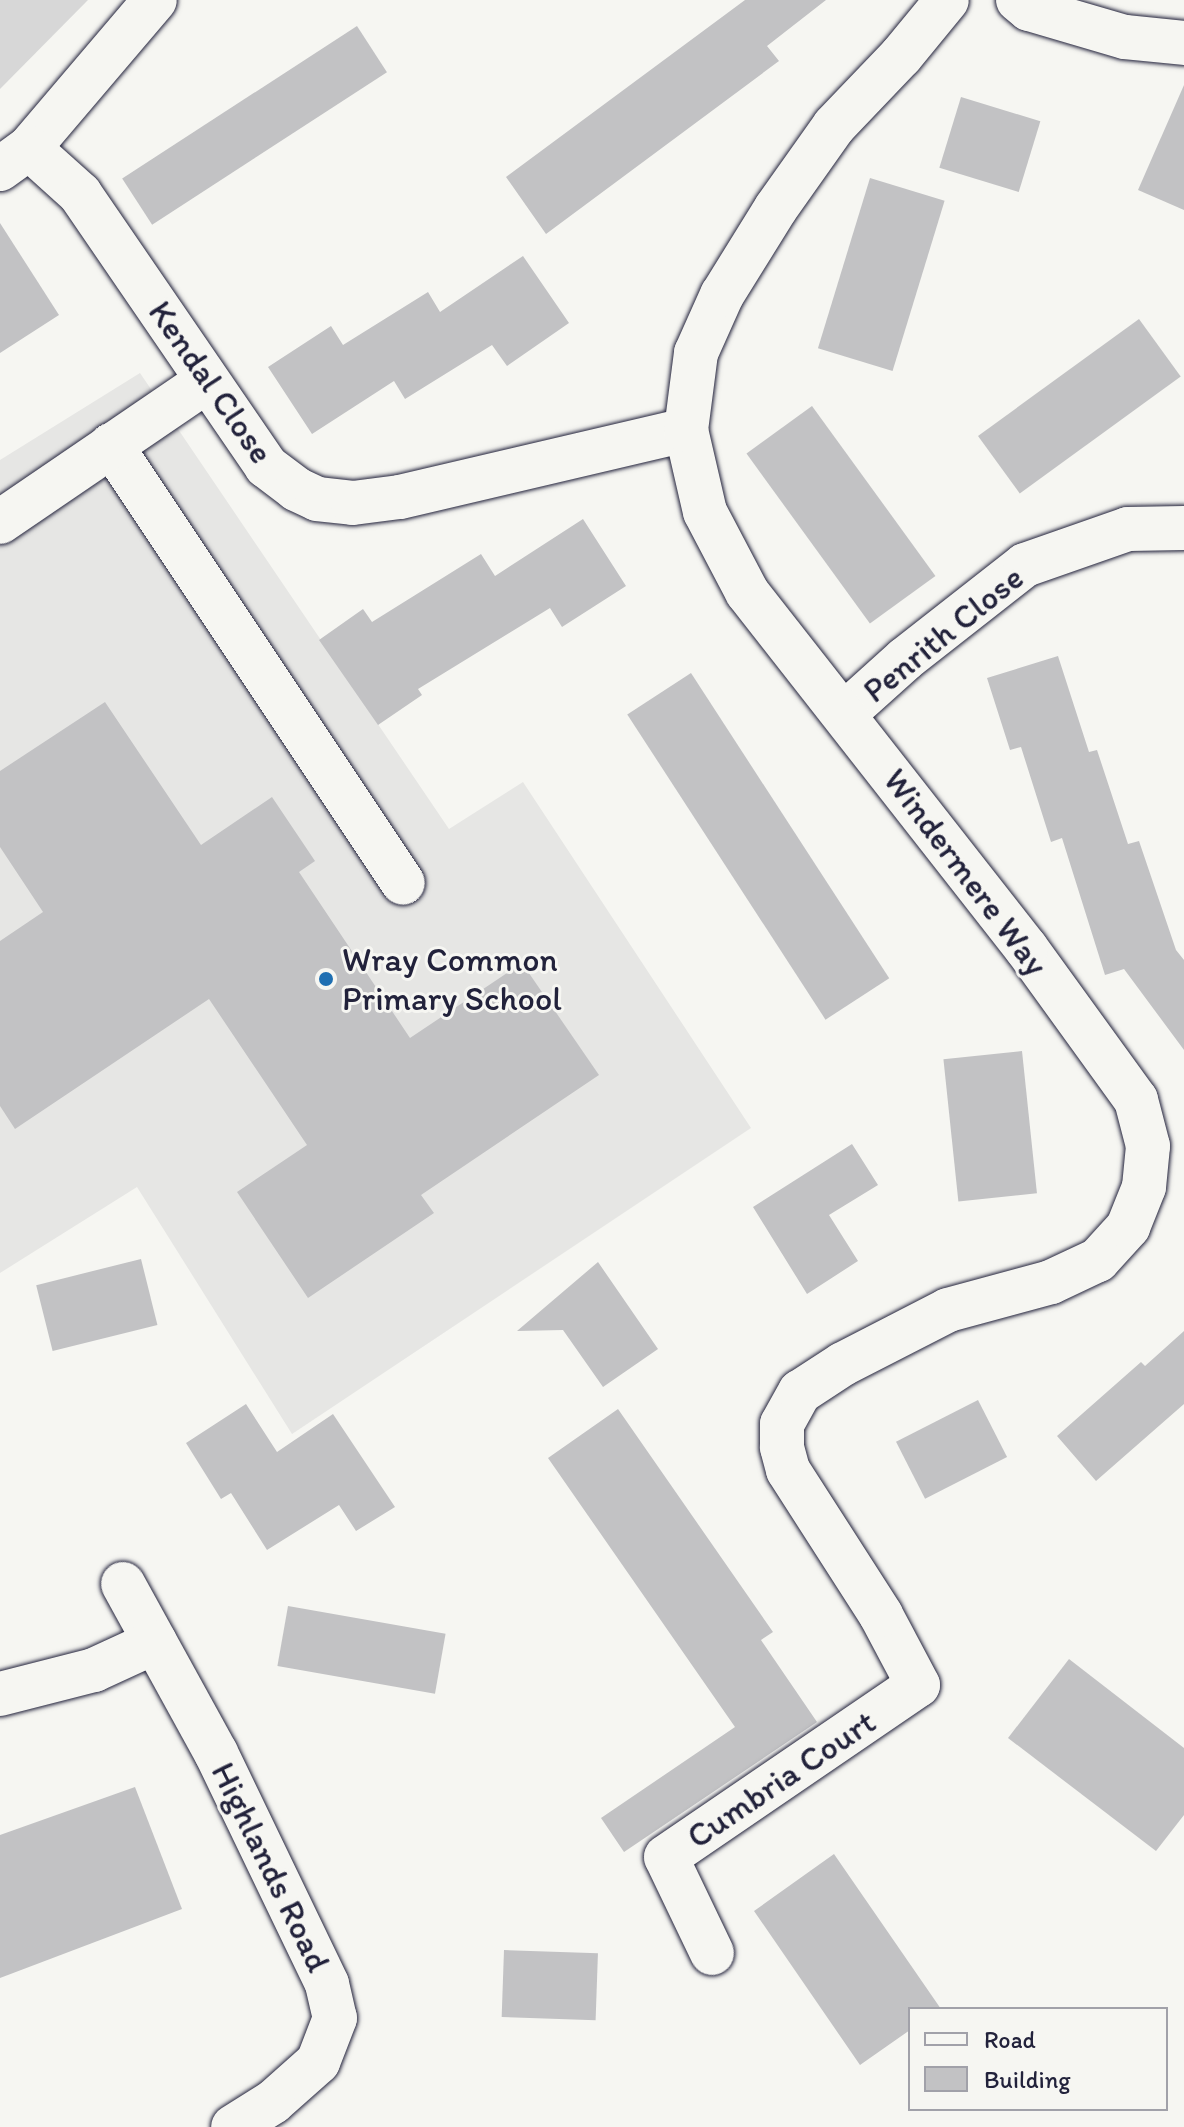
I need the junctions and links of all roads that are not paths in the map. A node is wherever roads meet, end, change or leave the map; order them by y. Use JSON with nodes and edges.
{"nodes":[{"id":1,"x":155,"y":0,"type":"edge"},
{"id":2,"x":947,"y":0,"type":"edge"},
{"id":3,"x":1018,"y":0,"type":"edge"},
{"id":4,"x":1184,"y":43,"type":"edge"},
{"id":5,"x":15,"y":158,"type":"edge"},
{"id":6,"x":207,"y":381,"type":"junction"},
{"id":7,"x":686,"y":430,"type":"junction"},
{"id":8,"x":111,"y":445,"type":"junction"},
{"id":9,"x":0,"y":522,"type":"edge"},
{"id":10,"x":1184,"y":528,"type":"edge"},
{"id":11,"x":844,"y":714,"type":"junction"},
{"id":12,"x":403,"y":883,"type":"dead end"},
{"id":13,"x":123,"y":1584,"type":"dead end"},
{"id":14,"x":881,"y":1615,"type":"joint"},
{"id":15,"x":155,"y":1642,"type":"junction"},
{"id":16,"x":0,"y":1694,"type":"edge"},
{"id":17,"x":712,"y":1953,"type":"dead end"},
{"id":18,"x":233,"y":2127,"type":"edge"}],
"edges":[{"from":1,"to":5,"type":"street","name":"Kendal Close"},
{"from":2,"to":7,"type":"street","name":"Windermere Way"},
{"from":3,"to":4,"type":"street"},
{"from":5,"to":6,"type":"street","name":"Kendal Close"},
{"from":6,"to":7,"type":"street","name":"Kendal Close"},
{"from":6,"to":8,"type":"street"},
{"from":7,"to":11,"type":"street","name":"Windermere Way"},
{"from":8,"to":9,"type":"street"},
{"from":8,"to":12,"type":"street"},
{"from":10,"to":11,"type":"street","name":"Penrith Close"},
{"from":11,"to":14,"type":"street","name":"Windermere Way"},
{"from":13,"to":15,"type":"street","name":"Highlands Road"},
{"from":14,"to":17,"type":"street","name":"Cumbria Court"},
{"from":15,"to":16,"type":"street"},
{"from":15,"to":18,"type":"street","name":"Highlands Road"}]}
